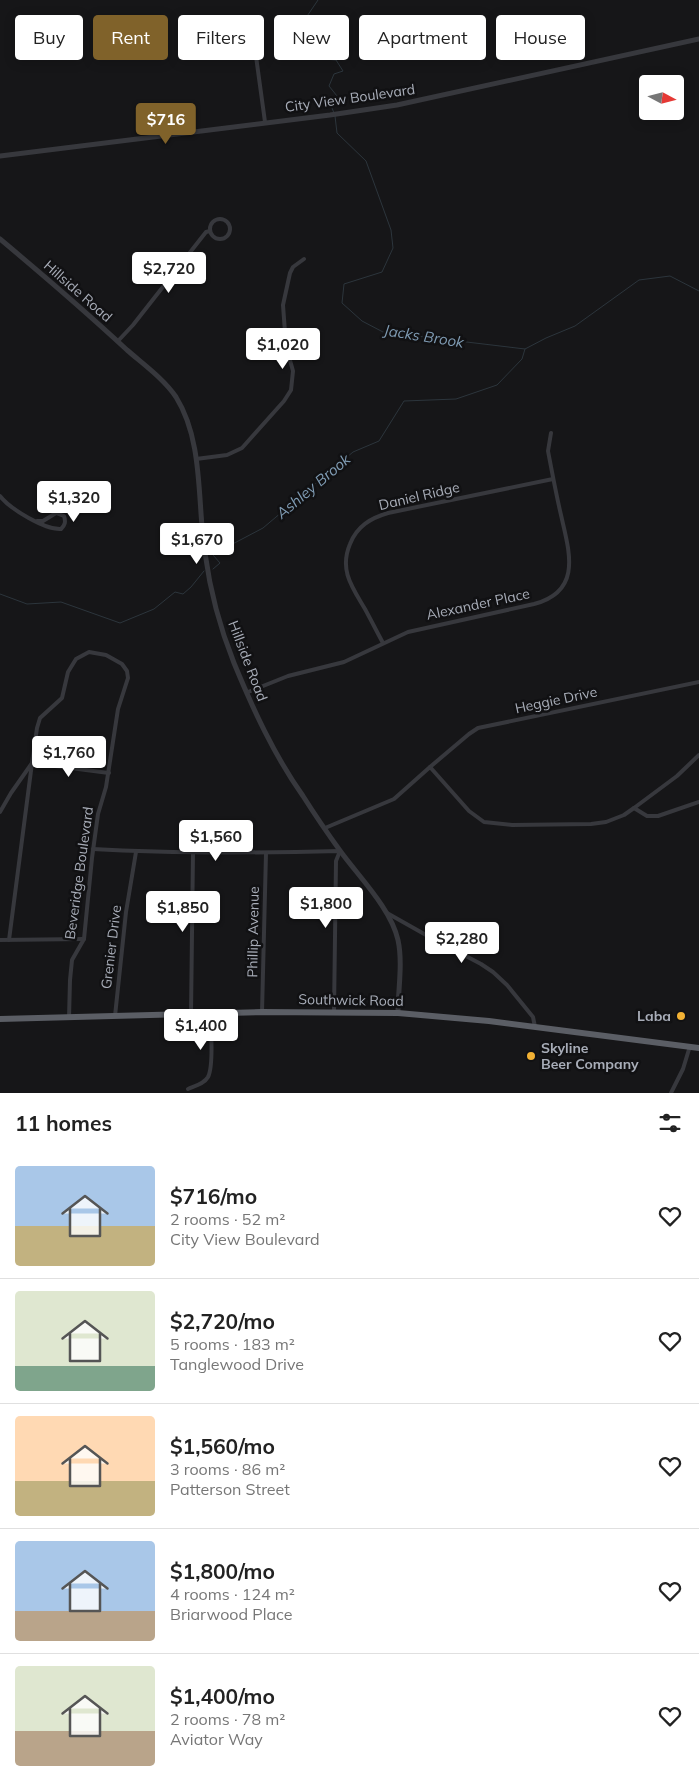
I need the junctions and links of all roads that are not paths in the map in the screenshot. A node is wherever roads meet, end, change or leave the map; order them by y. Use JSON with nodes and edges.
{"nodes":[{"id":1,"x":699,"y":39,"type":"edge"},
{"id":2,"x":257,"y":60,"type":"edge"},
{"id":3,"x":265,"y":122,"type":"junction"},
{"id":4,"x":0,"y":156,"type":"edge"},
{"id":5,"x":210,"y":231,"type":"junction"},
{"id":6,"x":0,"y":239,"type":"edge"},
{"id":7,"x":304,"y":259,"type":"dead end"},
{"id":8,"x":118,"y":341,"type":"junction"},
{"id":9,"x":551,"y":433,"type":"dead end"},
{"id":10,"x":196,"y":459,"type":"junction"},
{"id":11,"x":553,"y":479,"type":"junction"},
{"id":12,"x":0,"y":496,"type":"edge"},
{"id":13,"x":37,"y":521,"type":"junction"},
{"id":14,"x":383,"y":643,"type":"junction"},
{"id":15,"x":699,"y":682,"type":"edge"},
{"id":16,"x":248,"y":692,"type":"junction"},
{"id":17,"x":699,"y":755,"type":"edge"},
{"id":18,"x":32,"y":763,"type":"junction"},
{"id":19,"x":430,"y":767,"type":"junction"},
{"id":20,"x":109,"y":773,"type":"junction"},
{"id":21,"x":699,"y":802,"type":"edge"},
{"id":22,"x":634,"y":808,"type":"junction"},
{"id":23,"x":0,"y":812,"type":"edge"},
{"id":24,"x":325,"y":828,"type":"junction"},
{"id":25,"x":93,"y":849,"type":"junction"},
{"id":26,"x":340,"y":850,"type":"junction"},
{"id":27,"x":136,"y":852,"type":"junction"},
{"id":28,"x":193,"y":852,"type":"junction"},
{"id":29,"x":266,"y":853,"type":"junction"},
{"id":30,"x":385,"y":912,"type":"junction"},
{"id":31,"x":84,"y":939,"type":"junction"},
{"id":32,"x":0,"y":940,"type":"edge"},
{"id":33,"x":9,"y":940,"type":"junction"},
{"id":34,"x":262,"y":1012,"type":"junction"},
{"id":35,"x":334,"y":1012,"type":"junction"},
{"id":36,"x":210,"y":1013,"type":"junction"},
{"id":37,"x":398,"y":1013,"type":"junction"},
{"id":38,"x":191,"y":1014,"type":"junction"},
{"id":39,"x":115,"y":1016,"type":"junction"},
{"id":40,"x":69,"y":1018,"type":"junction"},
{"id":41,"x":0,"y":1020,"type":"edge"},
{"id":42,"x":536,"y":1026,"type":"junction"},
{"id":43,"x":690,"y":1046,"type":"junction"},
{"id":44,"x":699,"y":1048,"type":"edge"},
{"id":45,"x":188,"y":1089,"type":"dead end"},
{"id":46,"x":671,"y":1093,"type":"edge"}],
"edges":[{"from":1,"to":3,"type":"street","name":"City View Boulevard"},
{"from":2,"to":3,"type":"street"},
{"from":3,"to":4,"type":"street","name":"City View Boulevard"},
{"from":5,"to":5,"type":"street"},
{"from":5,"to":8,"type":"street"},
{"from":6,"to":8,"type":"street","name":"Hillside Road"},
{"from":7,"to":10,"type":"street"},
{"from":8,"to":10,"type":"street","name":"Hillside Road"},
{"from":9,"to":11,"type":"street","name":"Alexander Place"},
{"from":10,"to":16,"type":"street","name":"Hillside Road"},
{"from":11,"to":14,"type":"street","name":"Alexander Place"},
{"from":11,"to":14,"type":"street","name":"Daniel Ridge"},
{"from":12,"to":13,"type":"street"},
{"from":13,"to":13,"type":"street"},
{"from":14,"to":16,"type":"street","name":"Alexander Place"},
{"from":15,"to":19,"type":"street","name":"Heggie Drive"},
{"from":16,"to":24,"type":"street","name":"Hillside Road"},
{"from":17,"to":22,"type":"street"},
{"from":18,"to":20,"type":"street"},
{"from":18,"to":20,"type":"street","name":"Beveridge Boulevard"},
{"from":18,"to":23,"type":"street"},
{"from":18,"to":33,"type":"street"},
{"from":19,"to":22,"type":"street"},
{"from":19,"to":24,"type":"street","name":"Heggie Drive"},
{"from":20,"to":25,"type":"street","name":"Beveridge Boulevard"},
{"from":21,"to":22,"type":"street"},
{"from":24,"to":26,"type":"street","name":"Hillside Road"},
{"from":25,"to":27,"type":"street"},
{"from":25,"to":31,"type":"street","name":"Beveridge Boulevard"},
{"from":26,"to":29,"type":"street"},
{"from":26,"to":30,"type":"street","name":"Hillside Road"},
{"from":26,"to":35,"type":"street"},
{"from":27,"to":28,"type":"street"},
{"from":27,"to":39,"type":"street","name":"Grenier Drive"},
{"from":28,"to":29,"type":"street"},
{"from":28,"to":38,"type":"street"},
{"from":29,"to":34,"type":"street","name":"Phillip Avenue"},
{"from":30,"to":37,"type":"street","name":"Hillside Road"},
{"from":30,"to":42,"type":"street"},
{"from":31,"to":33,"type":"street"},
{"from":31,"to":40,"type":"street","name":"Beveridge Boulevard"},
{"from":32,"to":33,"type":"street"},
{"from":34,"to":35,"type":"highway","name":"Southwick Road"},
{"from":34,"to":36,"type":"highway","name":"Southwick Road"},
{"from":35,"to":37,"type":"highway","name":"Southwick Road"},
{"from":36,"to":38,"type":"highway","name":"Southwick Road"},
{"from":36,"to":45,"type":"street"},
{"from":37,"to":42,"type":"highway","name":"Southwick Road"},
{"from":38,"to":39,"type":"highway","name":"Southwick Road"},
{"from":39,"to":40,"type":"highway","name":"Southwick Road"},
{"from":40,"to":41,"type":"highway","name":"Southwick Road"},
{"from":42,"to":43,"type":"highway","name":"Southwick Road"},
{"from":43,"to":44,"type":"highway","name":"Southwick Road"},
{"from":43,"to":46,"type":"street"}]}
